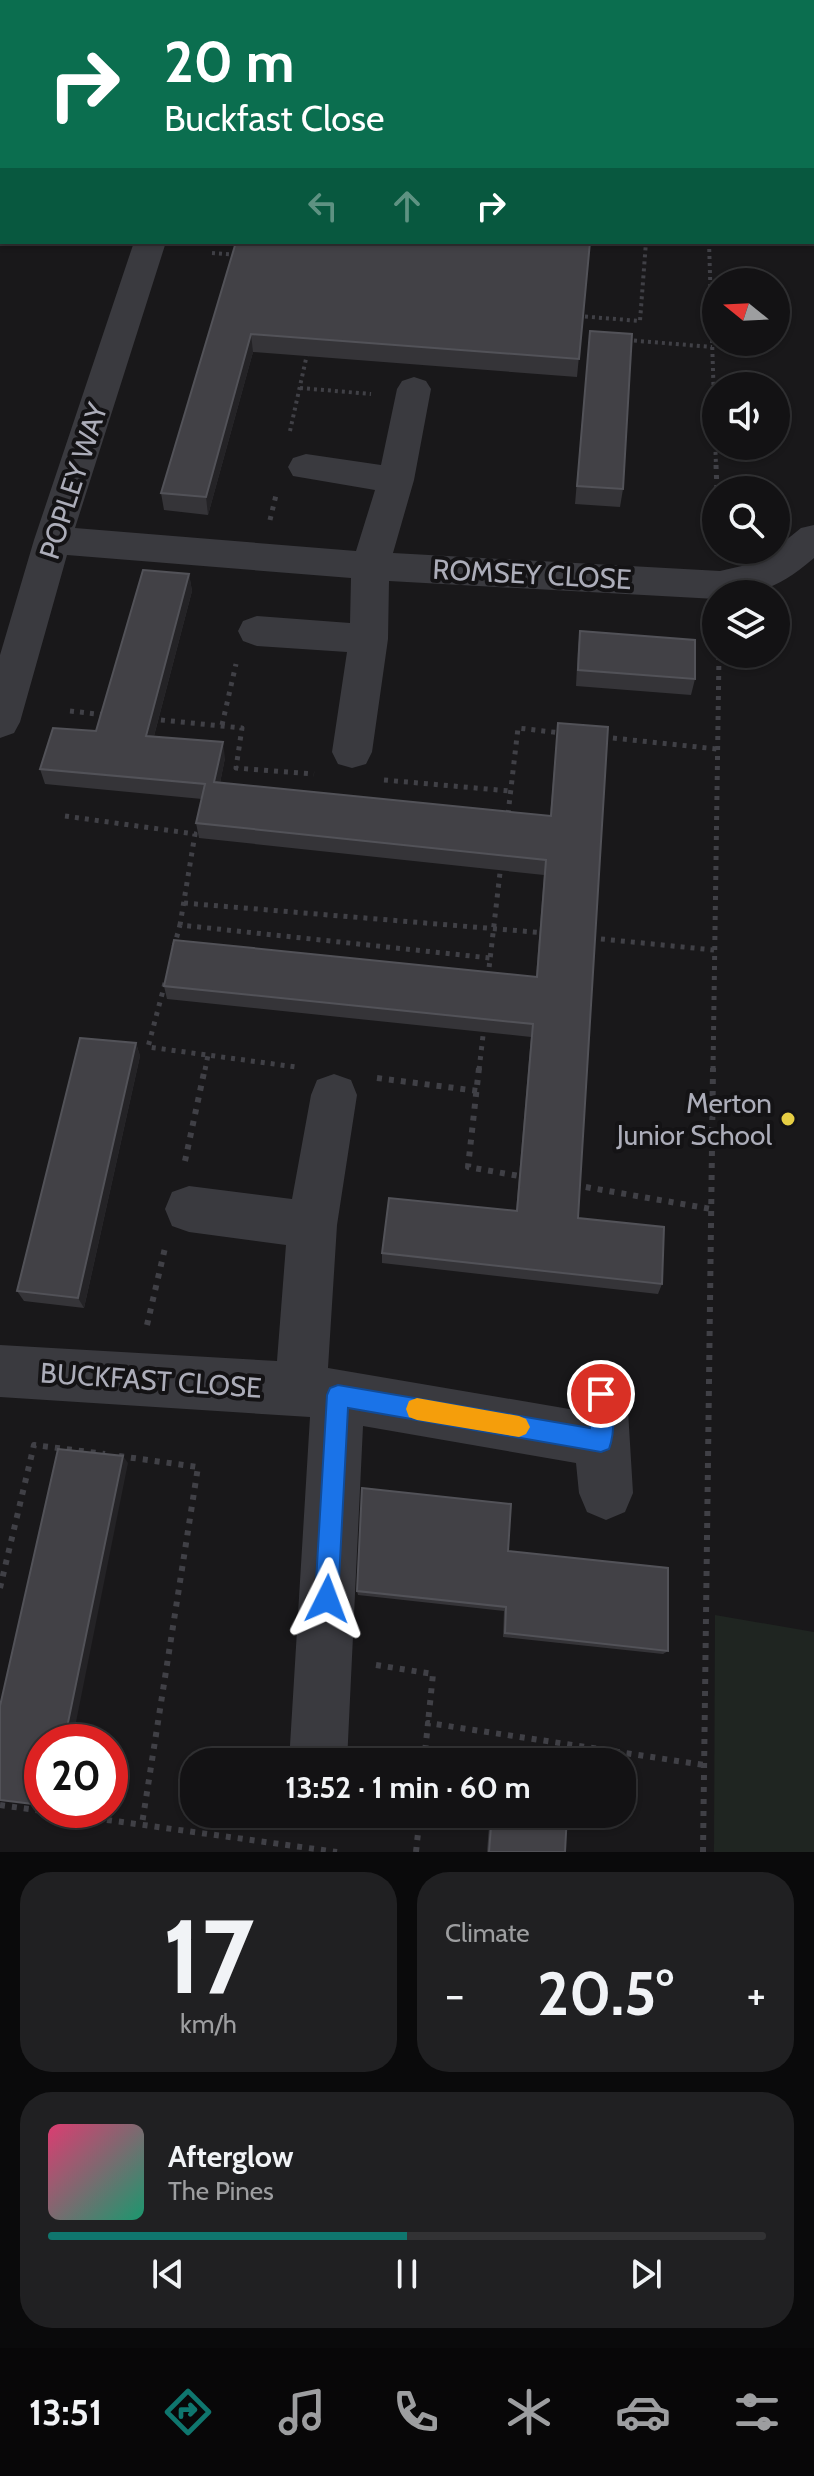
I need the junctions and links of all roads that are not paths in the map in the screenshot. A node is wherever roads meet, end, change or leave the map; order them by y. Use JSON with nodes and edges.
{"nodes":[{"id":1,"x":149,"y":244,"type":"edge"},
{"id":2,"x":413,"y":393,"type":"road end"},
{"id":3,"x":290,"y":466,"type":"road end"},
{"id":4,"x":396,"y":480,"type":"junction"},
{"id":5,"x":814,"y":538,"type":"edge"},
{"id":6,"x":53,"y":540,"type":"junction"},
{"id":7,"x":370,"y":566,"type":"junction"},
{"id":8,"x":257,"y":631,"type":"dead end"},
{"id":9,"x":369,"y":639,"type":"junction"},
{"id":10,"x":0,"y":722,"type":"edge"},
{"id":11,"x":351,"y":769,"type":"road end"},
{"id":12,"x":335,"y":1080,"type":"road end"},
{"id":13,"x":189,"y":1209,"type":"dead end"},
{"id":14,"x":312,"y":1225,"type":"junction"},
{"id":15,"x":0,"y":1371,"type":"edge"},
{"id":16,"x":320,"y":1392,"type":"junction"},
{"id":17,"x":606,"y":1493,"type":"dead end"},
{"id":18,"x":319,"y":1748,"type":"edge"}],
"edges":[{"from":1,"to":6,"type":"street","name":"POPLEY WAY"},
{"from":2,"to":4,"type":"street"},
{"from":3,"to":4,"type":"street"},
{"from":4,"to":7,"type":"street"},
{"from":5,"to":7,"type":"street","name":"ROMSEY CLOSE"},
{"from":6,"to":7,"type":"street","name":"ROMSEY CLOSE"},
{"from":6,"to":10,"type":"street","name":"POPLEY WAY"},
{"from":7,"to":9,"type":"street"},
{"from":8,"to":9,"type":"street"},
{"from":9,"to":11,"type":"street"},
{"from":12,"to":14,"type":"street","name":"BUCKFAST CLOSE"},
{"from":13,"to":14,"type":"street"},
{"from":14,"to":16,"type":"street","name":"BUCKFAST CLOSE"},
{"from":15,"to":16,"type":"street","name":"BUCKFAST CLOSE"},
{"from":16,"to":17,"type":"street","name":"BUCKFAST CLOSE"},
{"from":16,"to":18,"type":"street","name":"BUCKFAST CLOSE"}]}
